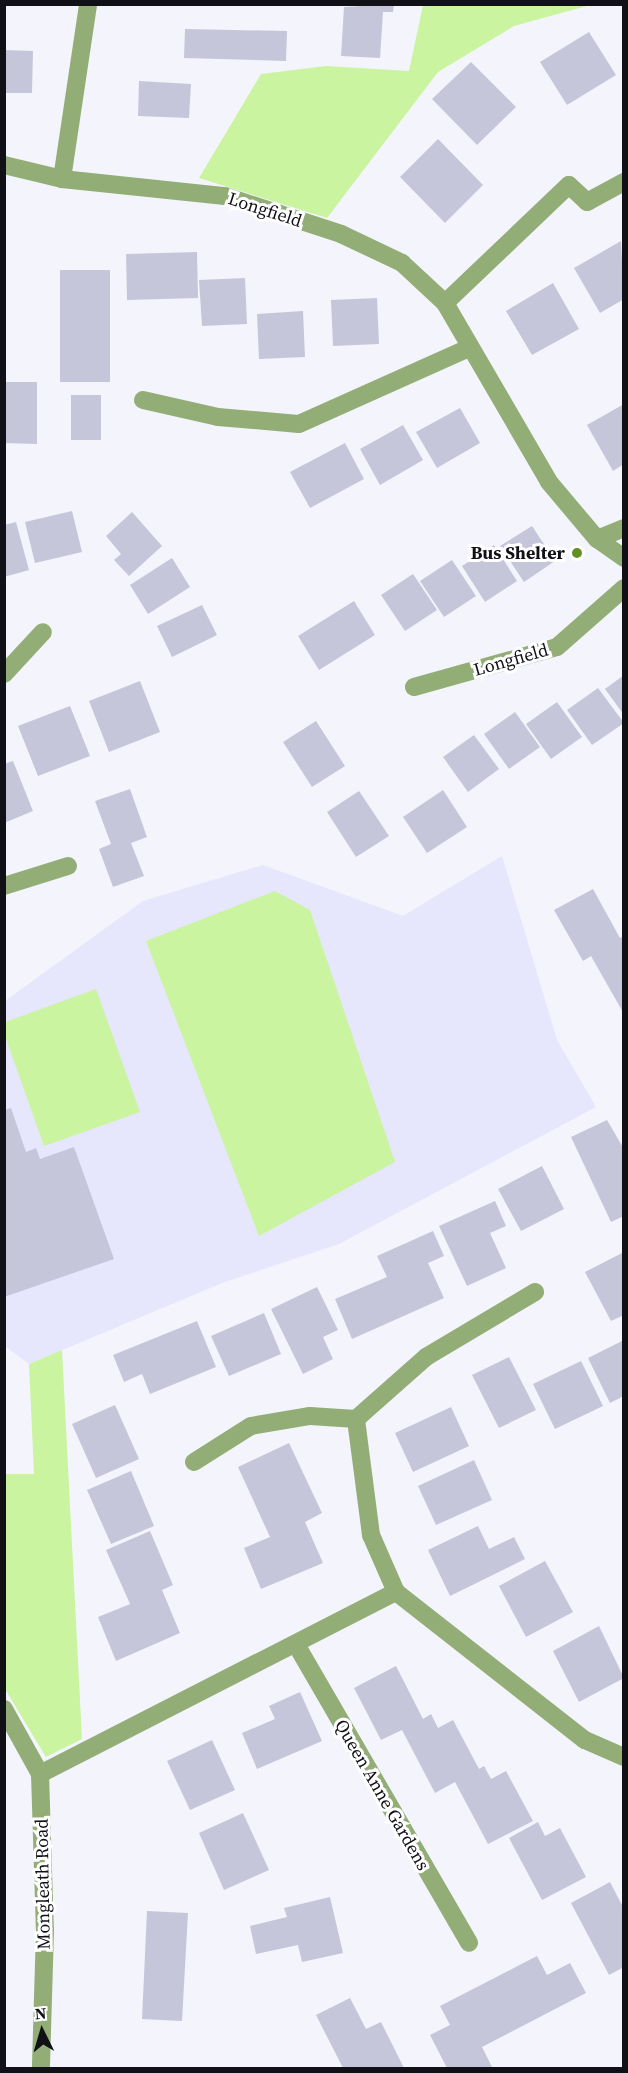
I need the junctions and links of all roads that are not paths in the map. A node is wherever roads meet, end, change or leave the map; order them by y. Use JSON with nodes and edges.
{"nodes":[{"id":1,"x":88,"y":4,"type":"edge"},
{"id":2,"x":4,"y":165,"type":"edge"},
{"id":3,"x":62,"y":179,"type":"junction"},
{"id":4,"x":624,"y":182,"type":"edge"},
{"id":5,"x":445,"y":303,"type":"junction"},
{"id":6,"x":469,"y":348,"type":"junction"},
{"id":7,"x":144,"y":400,"type":"dead end"},
{"id":8,"x":624,"y":528,"type":"edge"},
{"id":9,"x":597,"y":539,"type":"junction"},
{"id":10,"x":624,"y":558,"type":"edge"},
{"id":11,"x":624,"y":588,"type":"edge"},
{"id":12,"x":43,"y":632,"type":"dead end"},
{"id":13,"x":4,"y":674,"type":"edge"},
{"id":14,"x":414,"y":687,"type":"dead end"},
{"id":15,"x":68,"y":866,"type":"dead end"},
{"id":16,"x":4,"y":886,"type":"edge"},
{"id":17,"x":535,"y":1292,"type":"dead end"},
{"id":18,"x":356,"y":1419,"type":"junction"},
{"id":19,"x":194,"y":1462,"type":"dead end"},
{"id":20,"x":396,"y":1592,"type":"junction"},
{"id":21,"x":297,"y":1646,"type":"junction"},
{"id":22,"x":4,"y":1709,"type":"edge"},
{"id":23,"x":624,"y":1757,"type":"edge"},
{"id":24,"x":40,"y":1774,"type":"junction"},
{"id":25,"x":469,"y":1943,"type":"dead end"},
{"id":26,"x":40,"y":2068,"type":"edge"}],
"edges":[{"from":1,"to":3,"type":"street"},
{"from":2,"to":3,"type":"street","name":"Longfield"},
{"from":3,"to":5,"type":"street","name":"Longfield"},
{"from":4,"to":5,"type":"street"},
{"from":5,"to":6,"type":"street","name":"Longfield"},
{"from":6,"to":7,"type":"street"},
{"from":6,"to":9,"type":"street","name":"Longfield"},
{"from":8,"to":9,"type":"street"},
{"from":9,"to":10,"type":"street","name":"Longfield"},
{"from":11,"to":14,"type":"street","name":"Longfield"},
{"from":12,"to":13,"type":"street"},
{"from":15,"to":16,"type":"street"},
{"from":17,"to":18,"type":"street"},
{"from":18,"to":19,"type":"street"},
{"from":18,"to":20,"type":"street"},
{"from":20,"to":21,"type":"street"},
{"from":20,"to":23,"type":"street"},
{"from":21,"to":24,"type":"street"},
{"from":21,"to":25,"type":"street","name":"Queen Anne Gardens"},
{"from":22,"to":24,"type":"street","name":"Mongleath Road"},
{"from":24,"to":26,"type":"street","name":"Mongleath Road"}]}
